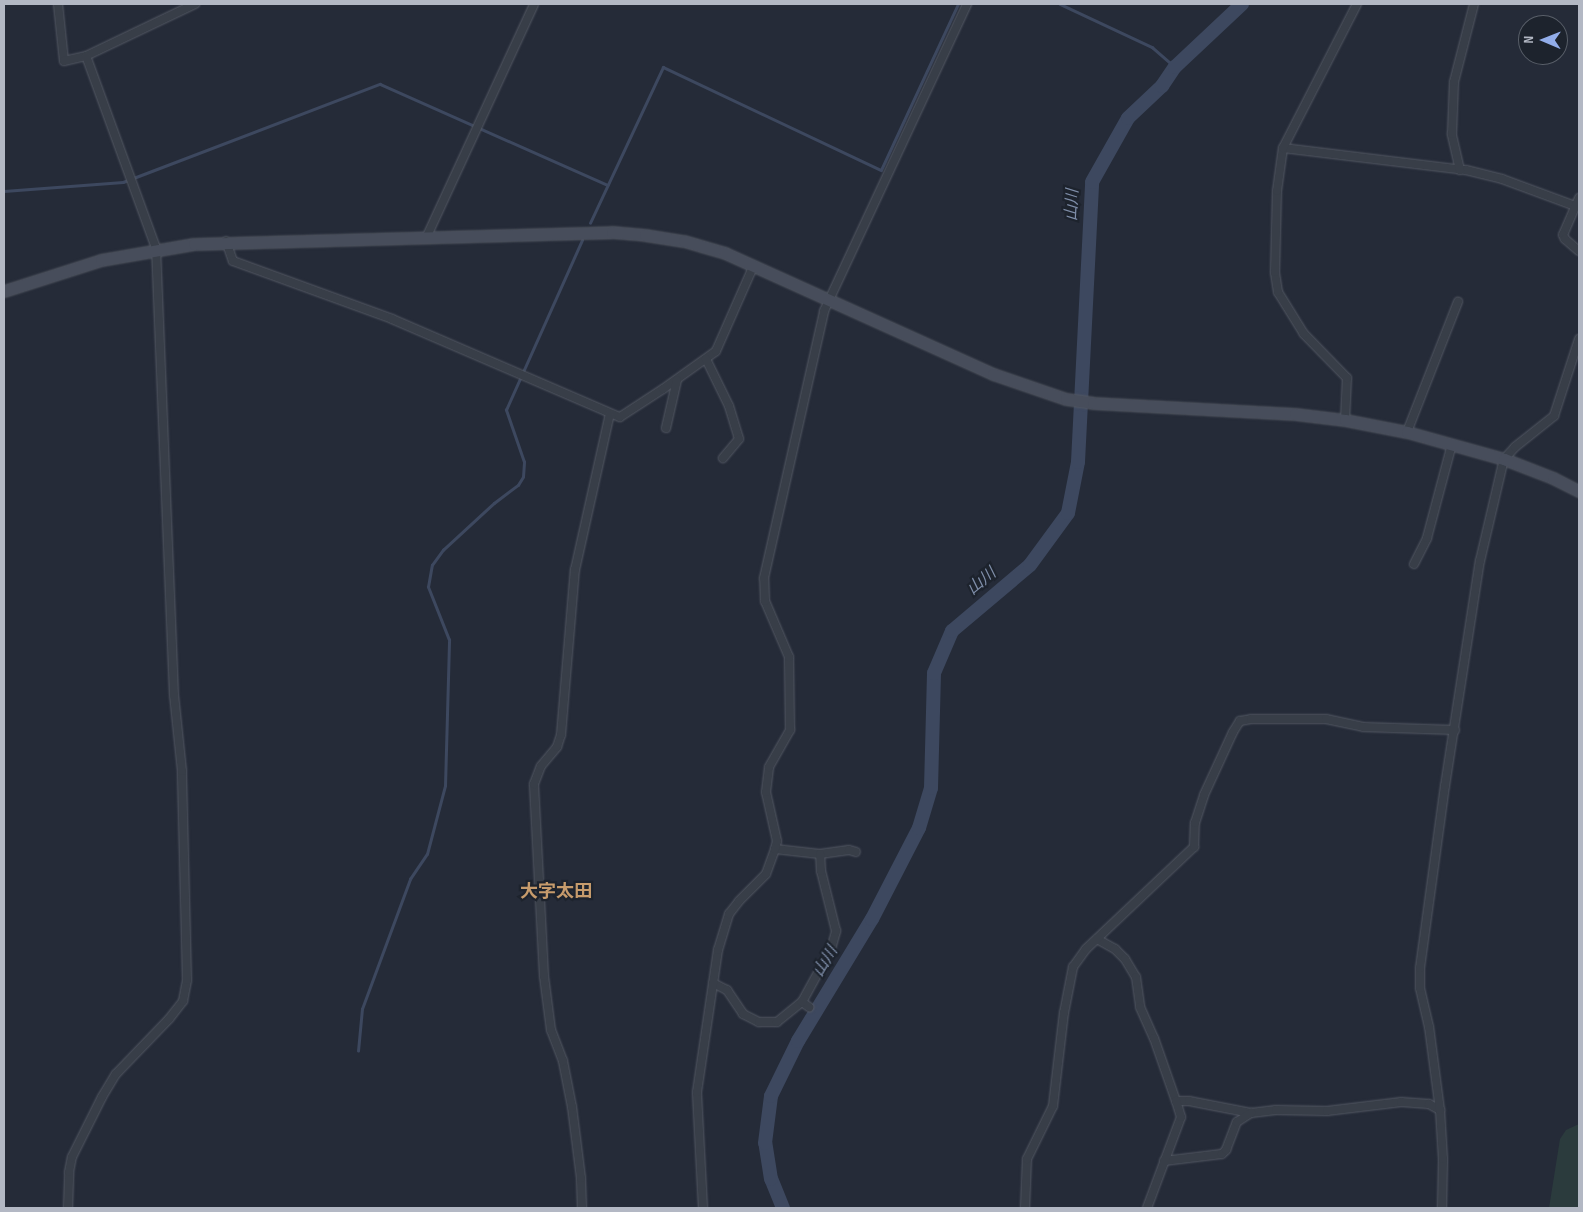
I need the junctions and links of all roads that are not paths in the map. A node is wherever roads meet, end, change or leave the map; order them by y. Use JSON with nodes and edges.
{"nodes":[{"id":1,"x":58,"y":4,"type":"edge"},
{"id":2,"x":195,"y":4,"type":"edge"},
{"id":3,"x":534,"y":4,"type":"edge"},
{"id":4,"x":967,"y":4,"type":"edge"},
{"id":5,"x":1357,"y":4,"type":"edge"},
{"id":6,"x":1474,"y":4,"type":"edge"},
{"id":7,"x":86,"y":56,"type":"junction"},
{"id":8,"x":1283,"y":148,"type":"junction"},
{"id":9,"x":1460,"y":170,"type":"junction"},
{"id":10,"x":1579,"y":198,"type":"edge"},
{"id":11,"x":1575,"y":206,"type":"junction"},
{"id":12,"x":427,"y":236,"type":"junction"},
{"id":13,"x":226,"y":241,"type":"junction"},
{"id":14,"x":156,"y":248,"type":"junction"},
{"id":15,"x":1579,"y":251,"type":"edge"},
{"id":16,"x":754,"y":265,"type":"junction"},
{"id":17,"x":4,"y":291,"type":"edge"},
{"id":18,"x":829,"y":299,"type":"junction"},
{"id":19,"x":1458,"y":302,"type":"dead end"},
{"id":20,"x":1579,"y":339,"type":"edge"},
{"id":21,"x":706,"y":359,"type":"junction"},
{"id":22,"x":677,"y":380,"type":"junction"},
{"id":23,"x":610,"y":414,"type":"junction"},
{"id":24,"x":1345,"y":420,"type":"junction"},
{"id":25,"x":666,"y":428,"type":"dead end"},
{"id":26,"x":1407,"y":432,"type":"junction"},
{"id":27,"x":1452,"y":444,"type":"junction"},
{"id":28,"x":723,"y":458,"type":"dead end"},
{"id":29,"x":1504,"y":459,"type":"junction"},
{"id":30,"x":1579,"y":491,"type":"edge"},
{"id":31,"x":1414,"y":564,"type":"dead end"},
{"id":32,"x":1455,"y":730,"type":"junction"},
{"id":33,"x":775,"y":848,"type":"junction"},
{"id":34,"x":856,"y":852,"type":"dead end"},
{"id":35,"x":820,"y":854,"type":"junction"},
{"id":36,"x":1097,"y":939,"type":"junction"},
{"id":37,"x":713,"y":983,"type":"junction"},
{"id":38,"x":802,"y":1002,"type":"junction"},
{"id":39,"x":809,"y":1007,"type":"dead end"},
{"id":40,"x":1176,"y":1101,"type":"junction"},
{"id":41,"x":1440,"y":1110,"type":"junction"},
{"id":42,"x":1251,"y":1113,"type":"junction"},
{"id":43,"x":1164,"y":1161,"type":"junction"},
{"id":44,"x":68,"y":1208,"type":"edge"},
{"id":45,"x":582,"y":1208,"type":"edge"},
{"id":46,"x":703,"y":1208,"type":"edge"},
{"id":47,"x":1025,"y":1208,"type":"edge"},
{"id":48,"x":1147,"y":1208,"type":"edge"},
{"id":49,"x":1442,"y":1208,"type":"edge"}],
"edges":[{"from":1,"to":7,"type":"street"},
{"from":2,"to":7,"type":"street"},
{"from":3,"to":12,"type":"street"},
{"from":4,"to":18,"type":"street"},
{"from":5,"to":8,"type":"street"},
{"from":6,"to":9,"type":"street"},
{"from":7,"to":14,"type":"street"},
{"from":8,"to":9,"type":"street"},
{"from":8,"to":24,"type":"street"},
{"from":9,"to":11,"type":"street"},
{"from":10,"to":11,"type":"street"},
{"from":11,"to":15,"type":"street"},
{"from":12,"to":13,"type":"street"},
{"from":12,"to":16,"type":"street"},
{"from":13,"to":14,"type":"street"},
{"from":13,"to":23,"type":"street"},
{"from":14,"to":17,"type":"street"},
{"from":14,"to":44,"type":"street"},
{"from":16,"to":18,"type":"street"},
{"from":16,"to":21,"type":"street"},
{"from":18,"to":24,"type":"street"},
{"from":18,"to":33,"type":"street"},
{"from":19,"to":26,"type":"street"},
{"from":20,"to":29,"type":"street"},
{"from":21,"to":22,"type":"street"},
{"from":21,"to":28,"type":"street"},
{"from":22,"to":23,"type":"street"},
{"from":22,"to":25,"type":"street"},
{"from":23,"to":45,"type":"street"},
{"from":24,"to":26,"type":"street"},
{"from":26,"to":27,"type":"street"},
{"from":27,"to":29,"type":"street"},
{"from":27,"to":31,"type":"street"},
{"from":29,"to":30,"type":"street"},
{"from":29,"to":32,"type":"street"},
{"from":32,"to":36,"type":"street"},
{"from":32,"to":41,"type":"street"},
{"from":33,"to":35,"type":"street"},
{"from":33,"to":37,"type":"street"},
{"from":34,"to":35,"type":"street"},
{"from":35,"to":38,"type":"street"},
{"from":36,"to":40,"type":"street"},
{"from":36,"to":47,"type":"street"},
{"from":37,"to":38,"type":"street"},
{"from":37,"to":46,"type":"street"},
{"from":38,"to":39,"type":"street"},
{"from":40,"to":42,"type":"street"},
{"from":40,"to":43,"type":"street"},
{"from":41,"to":42,"type":"street"},
{"from":41,"to":49,"type":"street"},
{"from":42,"to":43,"type":"street"},
{"from":43,"to":48,"type":"street"}]}
